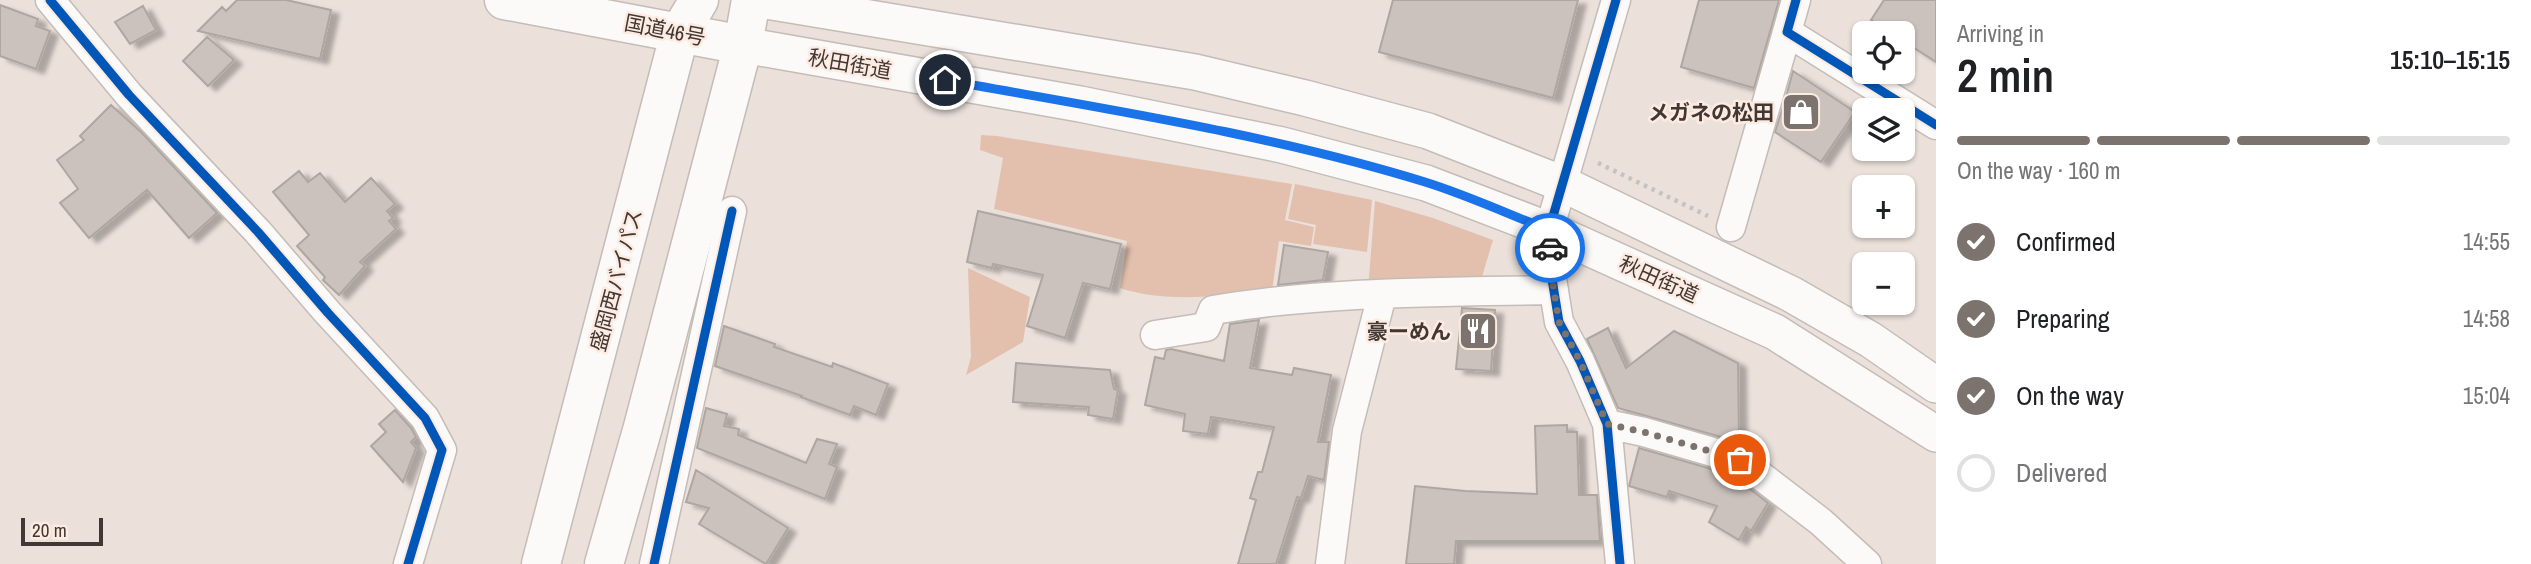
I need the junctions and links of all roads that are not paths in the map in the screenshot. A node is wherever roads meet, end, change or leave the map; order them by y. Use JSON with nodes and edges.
{"nodes":[{"id":1,"x":50,"y":0,"type":"edge"},
{"id":2,"x":504,"y":0,"type":"edge"},
{"id":3,"x":699,"y":0,"type":"edge"},
{"id":4,"x":751,"y":0,"type":"edge"},
{"id":5,"x":761,"y":0,"type":"edge"},
{"id":6,"x":1616,"y":0,"type":"edge"},
{"id":7,"x":1796,"y":0,"type":"edge"},
{"id":8,"x":680,"y":32,"type":"junction"},
{"id":9,"x":1787,"y":32,"type":"junction"},
{"id":10,"x":743,"y":45,"type":"junction"},
{"id":11,"x":1936,"y":125,"type":"edge"},
{"id":12,"x":1563,"y":184,"type":"junction"},
{"id":13,"x":732,"y":211,"type":"dead end"},
{"id":14,"x":1731,"y":228,"type":"dead end"},
{"id":15,"x":1549,"y":230,"type":"junction"},
{"id":16,"x":1554,"y":290,"type":"junction"},
{"id":17,"x":1382,"y":295,"type":"junction"},
{"id":18,"x":1155,"y":335,"type":"dead end"},
{"id":19,"x":1936,"y":385,"type":"edge"},
{"id":20,"x":1607,"y":424,"type":"junction"},
{"id":21,"x":1936,"y":434,"type":"edge"},
{"id":22,"x":408,"y":564,"type":"edge"},
{"id":23,"x":541,"y":564,"type":"edge"},
{"id":24,"x":604,"y":564,"type":"edge"},
{"id":25,"x":654,"y":564,"type":"edge"},
{"id":26,"x":1330,"y":564,"type":"edge"},
{"id":27,"x":1620,"y":564,"type":"edge"},
{"id":28,"x":1867,"y":564,"type":"edge"}],
"edges":[{"from":1,"to":22,"type":"street"},
{"from":2,"to":8,"type":"highway","name":"国道46号"},
{"from":3,"to":8,"type":"highway","name":"盛岡西バイパス"},
{"from":4,"to":10,"type":"highway"},
{"from":5,"to":12,"type":"main road","name":"秋田街道"},
{"from":6,"to":12,"type":"street"},
{"from":7,"to":9,"type":"street"},
{"from":8,"to":10,"type":"highway","name":"国道46号"},
{"from":8,"to":23,"type":"highway","name":"盛岡西バイパス"},
{"from":9,"to":11,"type":"street"},
{"from":9,"to":14,"type":"street"},
{"from":10,"to":15,"type":"main road","name":"秋田街道"},
{"from":10,"to":24,"type":"highway"},
{"from":12,"to":15,"type":"street"},
{"from":12,"to":19,"type":"main road","name":"秋田街道"},
{"from":13,"to":25,"type":"street"},
{"from":15,"to":16,"type":"street"},
{"from":15,"to":21,"type":"main road","name":"秋田街道"},
{"from":16,"to":17,"type":"street"},
{"from":16,"to":20,"type":"street"},
{"from":17,"to":18,"type":"street"},
{"from":17,"to":26,"type":"street"},
{"from":20,"to":27,"type":"street"},
{"from":20,"to":28,"type":"street"}]}
